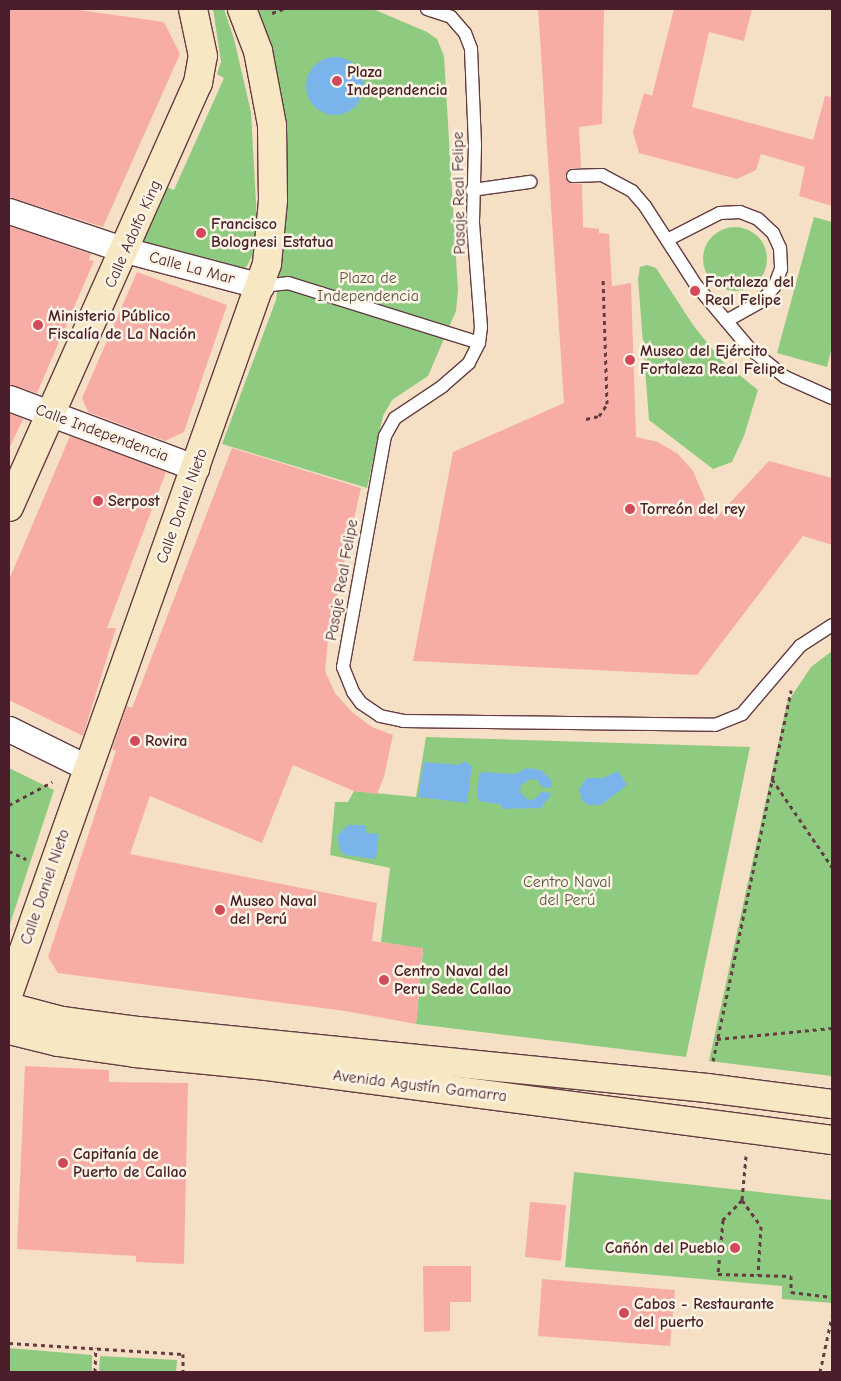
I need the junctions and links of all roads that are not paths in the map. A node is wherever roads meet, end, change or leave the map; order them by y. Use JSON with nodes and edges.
{"nodes":[{"id":1,"x":193,"y":9,"type":"edge"},
{"id":2,"x":242,"y":9,"type":"edge"},
{"id":3,"x":427,"y":9,"type":"edge"},
{"id":4,"x":573,"y":176,"type":"dead end"},
{"id":5,"x":530,"y":182,"type":"dead end"},
{"id":6,"x":472,"y":190,"type":"junction"},
{"id":7,"x":9,"y":211,"type":"edge"},
{"id":8,"x":667,"y":240,"type":"junction"},
{"id":9,"x":125,"y":250,"type":"junction"},
{"id":10,"x":261,"y":286,"type":"junction"},
{"id":11,"x":726,"y":321,"type":"junction"},
{"id":12,"x":479,"y":343,"type":"junction"},
{"id":13,"x":9,"y":398,"type":"edge"},
{"id":14,"x":832,"y":398,"type":"edge"},
{"id":15,"x":52,"y":416,"type":"junction"},
{"id":16,"x":196,"y":468,"type":"junction"},
{"id":17,"x":9,"y":507,"type":"edge"},
{"id":18,"x":832,"y":625,"type":"edge"},
{"id":19,"x":9,"y":729,"type":"edge"},
{"id":20,"x":86,"y":768,"type":"junction"},
{"id":21,"x":9,"y":992,"type":"edge"},
{"id":22,"x":9,"y":1006,"type":"edge"},
{"id":23,"x":9,"y":1030,"type":"edge"},
{"id":24,"x":832,"y":1104,"type":"edge"},
{"id":25,"x":832,"y":1140,"type":"edge"}],
"edges":[{"from":1,"to":9,"type":"main road","name":"Calle Adolfo King"},
{"from":2,"to":10,"type":"main road","name":"Calle Daniel Nieto"},
{"from":3,"to":6,"type":"lane","name":"Pasaje Real Felipe"},
{"from":4,"to":8,"type":"lane"},
{"from":5,"to":6,"type":"lane"},
{"from":6,"to":12,"type":"lane","name":"Pasaje Real Felipe"},
{"from":7,"to":9,"type":"street","name":"Calle La Mar"},
{"from":8,"to":11,"type":"lane"},
{"from":8,"to":11,"type":"lane"},
{"from":9,"to":10,"type":"street","name":"Calle La Mar"},
{"from":9,"to":15,"type":"main road","name":"Calle Adolfo King"},
{"from":10,"to":12,"type":"lane"},
{"from":10,"to":16,"type":"main road","name":"Calle Daniel Nieto"},
{"from":11,"to":14,"type":"lane"},
{"from":12,"to":18,"type":"lane","name":"Pasaje Real Felipe"},
{"from":13,"to":15,"type":"street","name":"Calle Independencia"},
{"from":15,"to":16,"type":"street","name":"Calle Independencia"},
{"from":15,"to":17,"type":"main road","name":"Calle Adolfo King"},
{"from":16,"to":20,"type":"main road","name":"Calle Daniel Nieto"},
{"from":19,"to":20,"type":"street"},
{"from":20,"to":21,"type":"main road","name":"Calle Daniel Nieto"},
{"from":22,"to":24,"type":"main road","name":"Avenida Agustín Gamarra"},
{"from":23,"to":25,"type":"main road","name":"Avenida Agustín Gamarra"}]}
